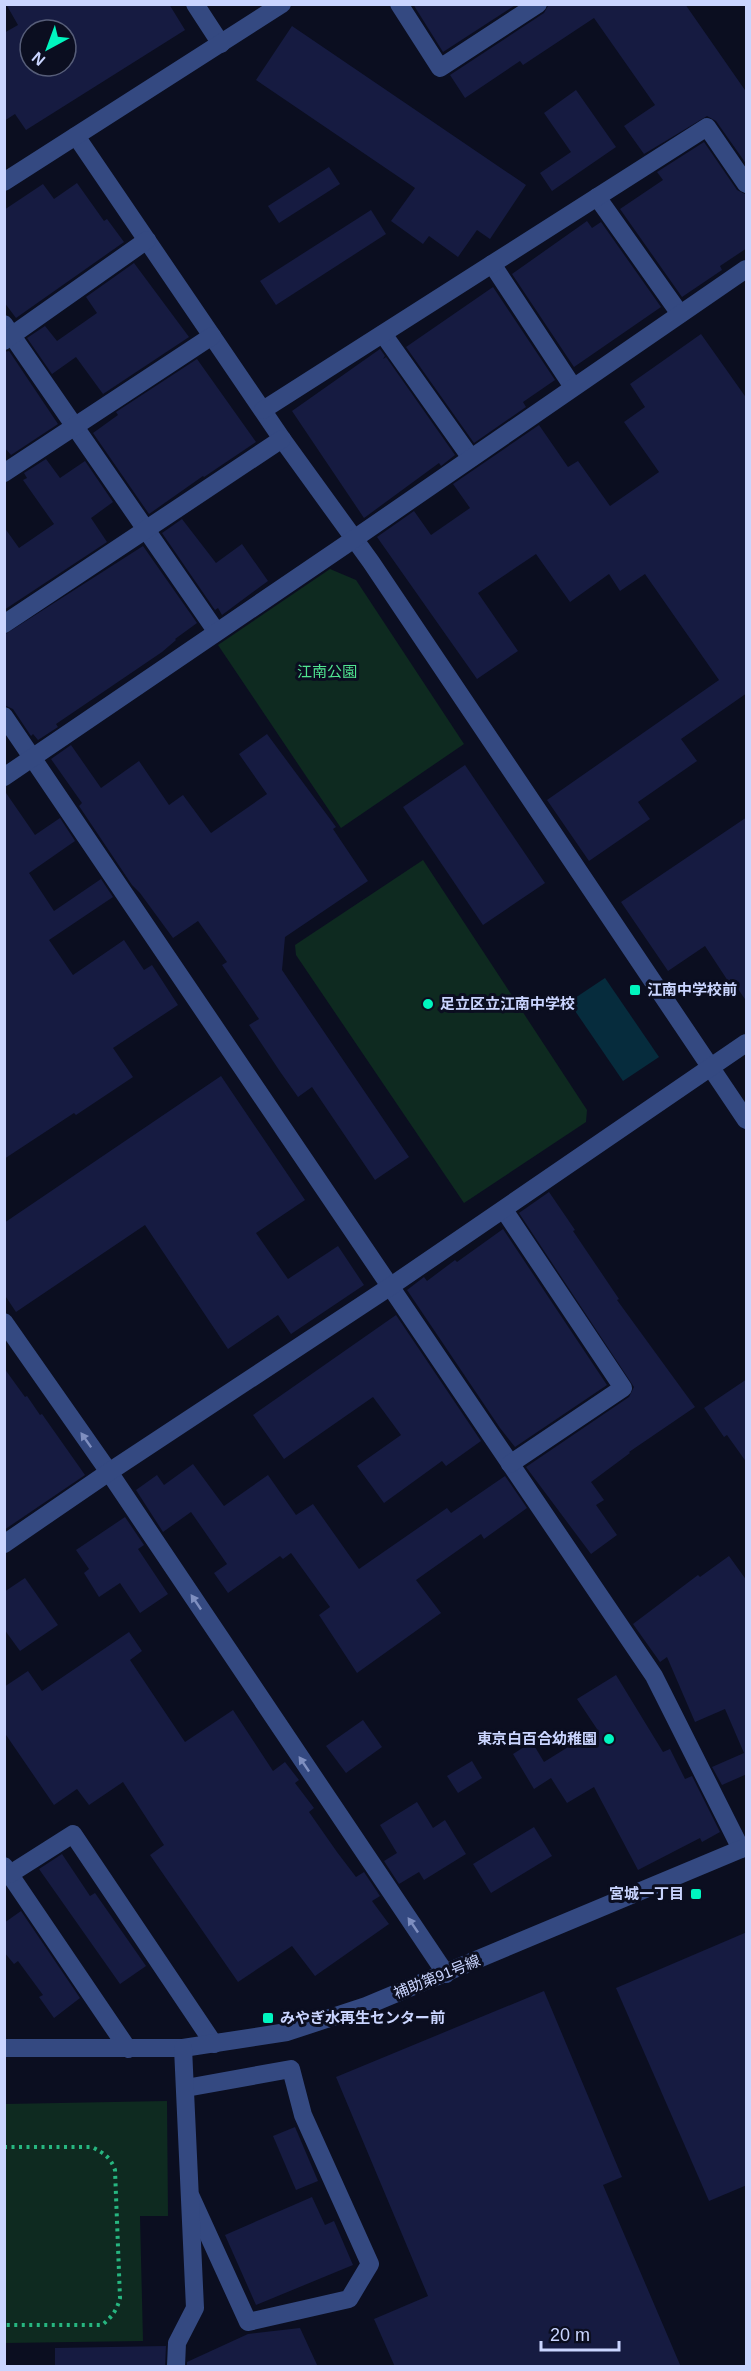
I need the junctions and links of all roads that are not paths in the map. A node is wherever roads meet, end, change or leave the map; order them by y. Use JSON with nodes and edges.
{"nodes":[{"id":1,"x":195,"y":4,"type":"edge"},
{"id":2,"x":282,"y":4,"type":"edge"},
{"id":3,"x":399,"y":4,"type":"edge"},
{"id":4,"x":538,"y":4,"type":"edge"},
{"id":5,"x":221,"y":44,"type":"junction"},
{"id":6,"x":76,"y":136,"type":"junction"},
{"id":7,"x":4,"y":182,"type":"edge"},
{"id":8,"x":747,"y":184,"type":"edge"},
{"id":9,"x":597,"y":197,"type":"junction"},
{"id":10,"x":147,"y":240,"type":"junction"},
{"id":11,"x":492,"y":264,"type":"junction"},
{"id":12,"x":747,"y":269,"type":"edge"},
{"id":13,"x":680,"y":314,"type":"junction"},
{"id":14,"x":7,"y":334,"type":"edge"},
{"id":15,"x":383,"y":334,"type":"junction"},
{"id":16,"x":212,"y":336,"type":"junction"},
{"id":17,"x":573,"y":387,"type":"junction"},
{"id":18,"x":263,"y":410,"type":"junction"},
{"id":19,"x":74,"y":427,"type":"junction"},
{"id":20,"x":282,"y":439,"type":"junction"},
{"id":21,"x":471,"y":458,"type":"junction"},
{"id":22,"x":4,"y":472,"type":"edge"},
{"id":23,"x":145,"y":529,"type":"junction"},
{"id":24,"x":354,"y":539,"type":"junction"},
{"id":25,"x":4,"y":624,"type":"edge"},
{"id":26,"x":216,"y":632,"type":"junction"},
{"id":27,"x":4,"y":717,"type":"edge"},
{"id":28,"x":33,"y":757,"type":"junction"},
{"id":29,"x":4,"y":777,"type":"edge"},
{"id":30,"x":747,"y":1043,"type":"edge"},
{"id":31,"x":711,"y":1067,"type":"junction"},
{"id":32,"x":747,"y":1120,"type":"edge"},
{"id":33,"x":504,"y":1210,"type":"junction"},
{"id":34,"x":391,"y":1286,"type":"junction"},
{"id":35,"x":4,"y":1322,"type":"edge"},
{"id":36,"x":510,"y":1464,"type":"junction"},
{"id":37,"x":109,"y":1472,"type":"junction"},
{"id":38,"x":4,"y":1544,"type":"edge"},
{"id":39,"x":744,"y":1848,"type":"edge"},
{"id":40,"x":7,"y":1870,"type":"edge"},
{"id":41,"x":446,"y":1974,"type":"junction"},
{"id":42,"x":214,"y":2044,"type":"junction"},
{"id":43,"x":4,"y":2048,"type":"edge"},
{"id":44,"x":183,"y":2048,"type":"junction"},
{"id":45,"x":128,"y":2049,"type":"junction"},
{"id":46,"x":186,"y":2088,"type":"junction"},
{"id":47,"x":191,"y":2197,"type":"junction"},
{"id":48,"x":176,"y":2367,"type":"edge"}],
"edges":[{"from":1,"to":5,"type":"street"},
{"from":2,"to":5,"type":"street"},
{"from":3,"to":4,"type":"street"},
{"from":5,"to":6,"type":"street"},
{"from":6,"to":7,"type":"street"},
{"from":6,"to":10,"type":"street"},
{"from":8,"to":9,"type":"street"},
{"from":9,"to":11,"type":"street"},
{"from":9,"to":13,"type":"street"},
{"from":10,"to":14,"type":"street"},
{"from":10,"to":16,"type":"street"},
{"from":11,"to":15,"type":"street"},
{"from":11,"to":17,"type":"street"},
{"from":12,"to":13,"type":"street"},
{"from":13,"to":17,"type":"street"},
{"from":14,"to":19,"type":"street"},
{"from":15,"to":18,"type":"street"},
{"from":15,"to":21,"type":"street"},
{"from":16,"to":18,"type":"street"},
{"from":16,"to":19,"type":"street"},
{"from":17,"to":21,"type":"street"},
{"from":18,"to":20,"type":"street"},
{"from":19,"to":22,"type":"street"},
{"from":19,"to":23,"type":"street"},
{"from":20,"to":23,"type":"street"},
{"from":20,"to":24,"type":"street"},
{"from":21,"to":24,"type":"street"},
{"from":23,"to":25,"type":"street"},
{"from":23,"to":26,"type":"street"},
{"from":24,"to":26,"type":"street"},
{"from":24,"to":31,"type":"street"},
{"from":26,"to":28,"type":"street"},
{"from":27,"to":28,"type":"street"},
{"from":28,"to":29,"type":"street"},
{"from":28,"to":34,"type":"street"},
{"from":30,"to":31,"type":"street"},
{"from":31,"to":32,"type":"street"},
{"from":31,"to":33,"type":"street"},
{"from":33,"to":34,"type":"street"},
{"from":33,"to":36,"type":"street"},
{"from":34,"to":36,"type":"street"},
{"from":34,"to":37,"type":"street"},
{"from":37,"to":35,"type":"street","one_way":true},
{"from":36,"to":39,"type":"street"},
{"from":37,"to":38,"type":"street"},
{"from":41,"to":37,"type":"street","one_way":true},
{"from":39,"to":41,"type":"street","name":"補助第91号線"},
{"from":40,"to":42,"type":"street"},
{"from":40,"to":45,"type":"street"},
{"from":41,"to":42,"type":"street","name":"補助第91号線"},
{"from":42,"to":44,"type":"street","name":"補助第91号線"},
{"from":43,"to":45,"type":"street","name":"補助第91号線"},
{"from":44,"to":45,"type":"street","name":"補助第91号線"},
{"from":44,"to":46,"type":"street"},
{"from":46,"to":47,"type":"street"},
{"from":46,"to":47,"type":"street"},
{"from":47,"to":48,"type":"street"}]}
